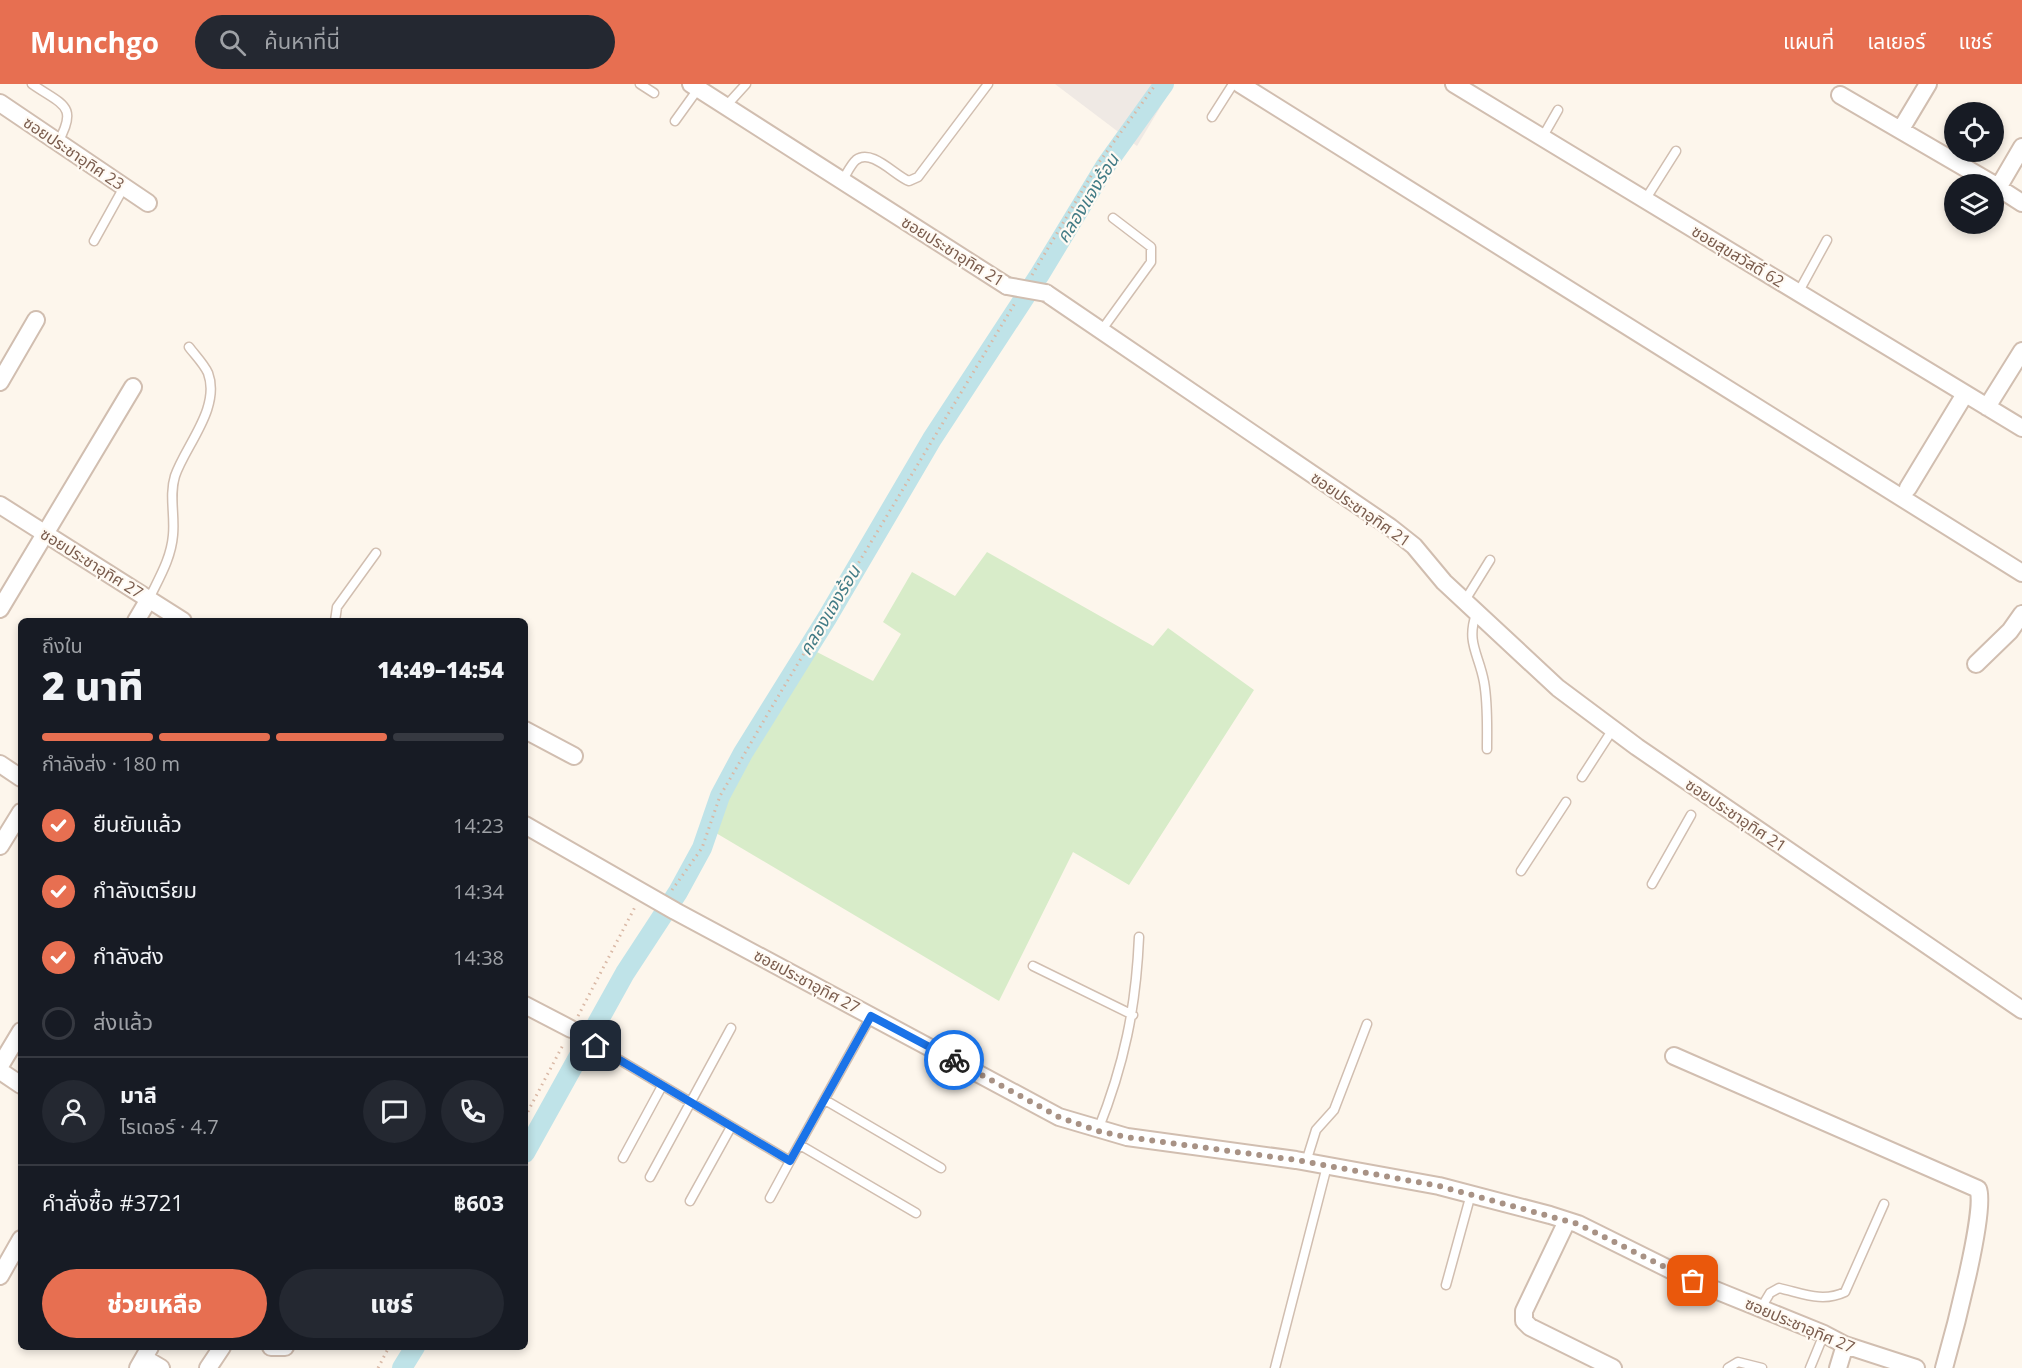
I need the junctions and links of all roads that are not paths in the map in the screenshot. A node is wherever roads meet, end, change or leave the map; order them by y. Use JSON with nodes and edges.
{"nodes":[{"id":1,"x":32,"y":84,"type":"edge"},
{"id":2,"x":640,"y":84,"type":"edge"},
{"id":3,"x":746,"y":84,"type":"edge"},
{"id":4,"x":988,"y":84,"type":"edge"},
{"id":5,"x":1233,"y":84,"type":"edge"},
{"id":6,"x":1240,"y":84,"type":"edge"},
{"id":7,"x":1454,"y":84,"type":"edge"},
{"id":8,"x":1928,"y":84,"type":"edge"},
{"id":9,"x":695,"y":86,"type":"edge"},
{"id":10,"x":654,"y":93,"type":"dead end"},
{"id":11,"x":1840,"y":95,"type":"dead end"},
{"id":12,"x":0,"y":103,"type":"edge"},
{"id":13,"x":726,"y":106,"type":"junction"},
{"id":14,"x":1558,"y":110,"type":"dead end"},
{"id":15,"x":1212,"y":117,"type":"dead end"},
{"id":16,"x":675,"y":121,"type":"dead end"},
{"id":17,"x":1901,"y":129,"type":"junction"},
{"id":18,"x":1542,"y":138,"type":"junction"},
{"id":19,"x":58,"y":142,"type":"junction"},
{"id":20,"x":2022,"y":147,"type":"edge"},
{"id":21,"x":1676,"y":152,"type":"dead end"},
{"id":22,"x":1975,"y":174,"type":"edge"},
{"id":23,"x":2003,"y":174,"type":"edge"},
{"id":24,"x":842,"y":181,"type":"junction"},
{"id":25,"x":124,"y":187,"type":"junction"},
{"id":26,"x":2004,"y":192,"type":"edge"},
{"id":27,"x":1645,"y":200,"type":"junction"},
{"id":28,"x":148,"y":203,"type":"dead end"},
{"id":29,"x":2022,"y":203,"type":"edge"},
{"id":30,"x":1113,"y":218,"type":"dead end"},
{"id":31,"x":1827,"y":240,"type":"dead end"},
{"id":32,"x":94,"y":241,"type":"dead end"},
{"id":33,"x":1798,"y":293,"type":"junction"},
{"id":34,"x":36,"y":320,"type":"dead end"},
{"id":35,"x":1101,"y":331,"type":"junction"},
{"id":36,"x":189,"y":347,"type":"dead end"},
{"id":37,"x":2022,"y":351,"type":"edge"},
{"id":38,"x":0,"y":382,"type":"edge"},
{"id":39,"x":133,"y":387,"type":"dead end"},
{"id":40,"x":1965,"y":394,"type":"junction"},
{"id":41,"x":1987,"y":407,"type":"junction"},
{"id":42,"x":2022,"y":428,"type":"edge"},
{"id":43,"x":1908,"y":488,"type":"dead end"},
{"id":44,"x":0,"y":505,"type":"edge"},
{"id":45,"x":44,"y":533,"type":"junction"},
{"id":46,"x":376,"y":553,"type":"dead end"},
{"id":47,"x":1490,"y":560,"type":"dead end"},
{"id":48,"x":2022,"y":573,"type":"edge"},
{"id":49,"x":149,"y":599,"type":"junction"},
{"id":50,"x":1464,"y":602,"type":"junction"},
{"id":51,"x":0,"y":609,"type":"edge"},
{"id":52,"x":1476,"y":614,"type":"junction"},
{"id":53,"x":2022,"y":614,"type":"edge"},
{"id":54,"x":138,"y":618,"type":"edge"},
{"id":55,"x":178,"y":618,"type":"edge"},
{"id":56,"x":335,"y":618,"type":"edge"},
{"id":57,"x":1976,"y":664,"type":"dead end"},
{"id":58,"x":1613,"y":729,"type":"junction"},
{"id":59,"x":528,"y":732,"type":"edge"},
{"id":60,"x":1487,"y":749,"type":"dead end"},
{"id":61,"x":574,"y":756,"type":"dead end"},
{"id":62,"x":0,"y":764,"type":"edge"},
{"id":63,"x":18,"y":776,"type":"edge"},
{"id":64,"x":1582,"y":777,"type":"dead end"},
{"id":65,"x":1566,"y":802,"type":"dead end"},
{"id":66,"x":1690,"y":815,"type":"dead end"},
{"id":67,"x":18,"y":817,"type":"edge"},
{"id":68,"x":528,"y":827,"type":"edge"},
{"id":69,"x":0,"y":846,"type":"edge"},
{"id":70,"x":1521,"y":871,"type":"dead end"},
{"id":71,"x":1652,"y":884,"type":"dead end"},
{"id":72,"x":1139,"y":938,"type":"dead end"},
{"id":73,"x":1033,"y":966,"type":"dead end"},
{"id":74,"x":528,"y":1007,"type":"edge"},
{"id":75,"x":2022,"y":1010,"type":"edge"},
{"id":76,"x":1133,"y":1015,"type":"junction"},
{"id":77,"x":871,"y":1016,"type":"junction"},
{"id":78,"x":1367,"y":1024,"type":"dead end"},
{"id":79,"x":731,"y":1028,"type":"dead end"},
{"id":80,"x":571,"y":1029,"type":"road end"},
{"id":81,"x":18,"y":1036,"type":"edge"},
{"id":82,"x":596,"y":1046,"type":"dead end"},
{"id":83,"x":1674,"y":1056,"type":"dead end"},
{"id":84,"x":0,"y":1066,"type":"edge"},
{"id":85,"x":0,"y":1071,"type":"edge"},
{"id":86,"x":18,"y":1083,"type":"edge"},
{"id":87,"x":662,"y":1086,"type":"junction"},
{"id":88,"x":825,"y":1100,"type":"junction"},
{"id":89,"x":690,"y":1102,"type":"junction"},
{"id":90,"x":731,"y":1128,"type":"junction"},
{"id":91,"x":1098,"y":1131,"type":"junction"},
{"id":92,"x":800,"y":1145,"type":"junction"},
{"id":93,"x":623,"y":1158,"type":"dead end"},
{"id":94,"x":790,"y":1161,"type":"junction"},
{"id":95,"x":1306,"y":1162,"type":"junction"},
{"id":96,"x":1327,"y":1166,"type":"junction"},
{"id":97,"x":941,"y":1168,"type":"dead end"},
{"id":98,"x":650,"y":1177,"type":"dead end"},
{"id":99,"x":1471,"y":1194,"type":"junction"},
{"id":100,"x":770,"y":1198,"type":"dead end"},
{"id":101,"x":690,"y":1201,"type":"dead end"},
{"id":102,"x":1884,"y":1204,"type":"dead end"},
{"id":103,"x":916,"y":1214,"type":"dead end"},
{"id":104,"x":1567,"y":1221,"type":"junction"},
{"id":105,"x":18,"y":1244,"type":"edge"},
{"id":106,"x":0,"y":1276,"type":"edge"},
{"id":107,"x":1446,"y":1285,"type":"dead end"},
{"id":108,"x":1761,"y":1308,"type":"junction"},
{"id":109,"x":1824,"y":1334,"type":"junction"},
{"id":110,"x":1845,"y":1345,"type":"junction"},
{"id":111,"x":220,"y":1350,"type":"edge"},
{"id":112,"x":144,"y":1358,"type":"edge"},
{"id":113,"x":161,"y":1368,"type":"edge"},
{"id":114,"x":208,"y":1368,"type":"edge"},
{"id":115,"x":1275,"y":1368,"type":"edge"},
{"id":116,"x":1613,"y":1368,"type":"edge"},
{"id":117,"x":1728,"y":1368,"type":"edge"},
{"id":118,"x":1762,"y":1368,"type":"edge"},
{"id":119,"x":1810,"y":1368,"type":"edge"},
{"id":120,"x":1838,"y":1368,"type":"edge"},
{"id":121,"x":1916,"y":1368,"type":"edge"},
{"id":122,"x":1944,"y":1368,"type":"edge"}],
"edges":[{"from":1,"to":19,"type":"lane"},
{"from":2,"to":10,"type":"lane"},
{"from":3,"to":13,"type":"lane"},
{"from":4,"to":24,"type":"lane"},
{"from":5,"to":15,"type":"lane"},
{"from":6,"to":48,"type":"street"},
{"from":7,"to":18,"type":"street","name":"ซอยสุขสวัสดิ์ 62"},
{"from":8,"to":17,"type":"street"},
{"from":9,"to":13,"type":"street","name":"ซอยประชาอุทิศ 21"},
{"from":9,"to":16,"type":"lane"},
{"from":11,"to":17,"type":"street"},
{"from":12,"to":19,"type":"street","name":"ซอยประชาอุทิศ 23"},
{"from":13,"to":24,"type":"street","name":"ซอยประชาอุทิศ 21"},
{"from":14,"to":18,"type":"lane"},
{"from":17,"to":22,"type":"street"},
{"from":18,"to":27,"type":"street","name":"ซอยสุขสวัสดิ์ 62"},
{"from":19,"to":25,"type":"street","name":"ซอยประชาอุทิศ 23"},
{"from":20,"to":23,"type":"street"},
{"from":21,"to":27,"type":"lane"},
{"from":24,"to":35,"type":"street","name":"ซอยประชาอุทิศ 21","bridge":true},
{"from":25,"to":28,"type":"street","name":"ซอยประชาอุทิศ 23"},
{"from":25,"to":32,"type":"lane"},
{"from":26,"to":29,"type":"street"},
{"from":27,"to":33,"type":"street","name":"ซอยสุขสวัสดิ์ 62"},
{"from":30,"to":35,"type":"lane"},
{"from":31,"to":33,"type":"lane"},
{"from":33,"to":40,"type":"street","name":"ซอยสุขสวัสดิ์ 62"},
{"from":34,"to":38,"type":"street"},
{"from":35,"to":50,"type":"street","name":"ซอยประชาอุทิศ 21"},
{"from":36,"to":49,"type":"lane"},
{"from":37,"to":41,"type":"street"},
{"from":39,"to":45,"type":"street"},
{"from":40,"to":41,"type":"street","name":"ซอยสุขสวัสดิ์ 62"},
{"from":40,"to":43,"type":"street"},
{"from":41,"to":42,"type":"street","name":"ซอยสุขสวัสดิ์ 62"},
{"from":44,"to":45,"type":"street","name":"ซอยประชาอุทิศ 27"},
{"from":45,"to":49,"type":"street","name":"ซอยประชาอุทิศ 27"},
{"from":45,"to":51,"type":"street"},
{"from":46,"to":56,"type":"lane"},
{"from":47,"to":50,"type":"lane"},
{"from":49,"to":54,"type":"street"},
{"from":49,"to":55,"type":"street","name":"ซอยประชาอุทิศ 27"},
{"from":50,"to":52,"type":"street","name":"ซอยประชาอุทิศ 21"},
{"from":52,"to":58,"type":"street","name":"ซอยประชาอุทิศ 21"},
{"from":52,"to":60,"type":"lane"},
{"from":53,"to":57,"type":"street"},
{"from":58,"to":64,"type":"lane"},
{"from":58,"to":75,"type":"street","name":"ซอยประชาอุทิศ 21"},
{"from":59,"to":61,"type":"street"},
{"from":62,"to":63,"type":"street"},
{"from":65,"to":70,"type":"lane"},
{"from":66,"to":71,"type":"lane"},
{"from":67,"to":69,"type":"street"},
{"from":68,"to":77,"type":"street","name":"ซอยประชาอุทิศ 27"},
{"from":72,"to":76,"type":"lane"},
{"from":73,"to":76,"type":"lane"},
{"from":74,"to":80,"type":"street"},
{"from":76,"to":91,"type":"lane"},
{"from":77,"to":88,"type":"lane"},
{"from":77,"to":91,"type":"street","name":"ซอยประชาอุทิศ 27"},
{"from":78,"to":95,"type":"lane"},
{"from":79,"to":89,"type":"lane"},
{"from":81,"to":84,"type":"street"},
{"from":82,"to":87,"type":"lane"},
{"from":83,"to":122,"type":"street"},
{"from":85,"to":86,"type":"street"},
{"from":87,"to":89,"type":"lane"},
{"from":87,"to":93,"type":"lane"},
{"from":88,"to":92,"type":"lane"},
{"from":88,"to":97,"type":"lane"},
{"from":89,"to":90,"type":"lane"},
{"from":89,"to":98,"type":"lane"},
{"from":90,"to":94,"type":"lane"},
{"from":90,"to":101,"type":"lane"},
{"from":91,"to":95,"type":"street","name":"ซอยประชาอุทิศ 27"},
{"from":92,"to":94,"type":"lane"},
{"from":92,"to":103,"type":"lane"},
{"from":94,"to":100,"type":"lane"},
{"from":95,"to":96,"type":"street","name":"ซอยประชาอุทิศ 27"},
{"from":96,"to":99,"type":"street","name":"ซอยประชาอุทิศ 27"},
{"from":96,"to":115,"type":"lane"},
{"from":99,"to":104,"type":"street","name":"ซอยประชาอุทิศ 27"},
{"from":99,"to":107,"type":"lane"},
{"from":102,"to":108,"type":"lane"},
{"from":104,"to":108,"type":"street","name":"ซอยประชาอุทิศ 27"},
{"from":104,"to":116,"type":"street"},
{"from":105,"to":106,"type":"street"},
{"from":108,"to":109,"type":"street","name":"ซอยประชาอุทิศ 27"},
{"from":109,"to":110,"type":"street","name":"ซอยประชาอุทิศ 27"},
{"from":109,"to":119,"type":"lane"},
{"from":110,"to":120,"type":"street"},
{"from":110,"to":121,"type":"street","name":"ซอยประชาอุทิศ 27"},
{"from":111,"to":114,"type":"street"},
{"from":112,"to":113,"type":"street"},
{"from":117,"to":118,"type":"lane"}]}
